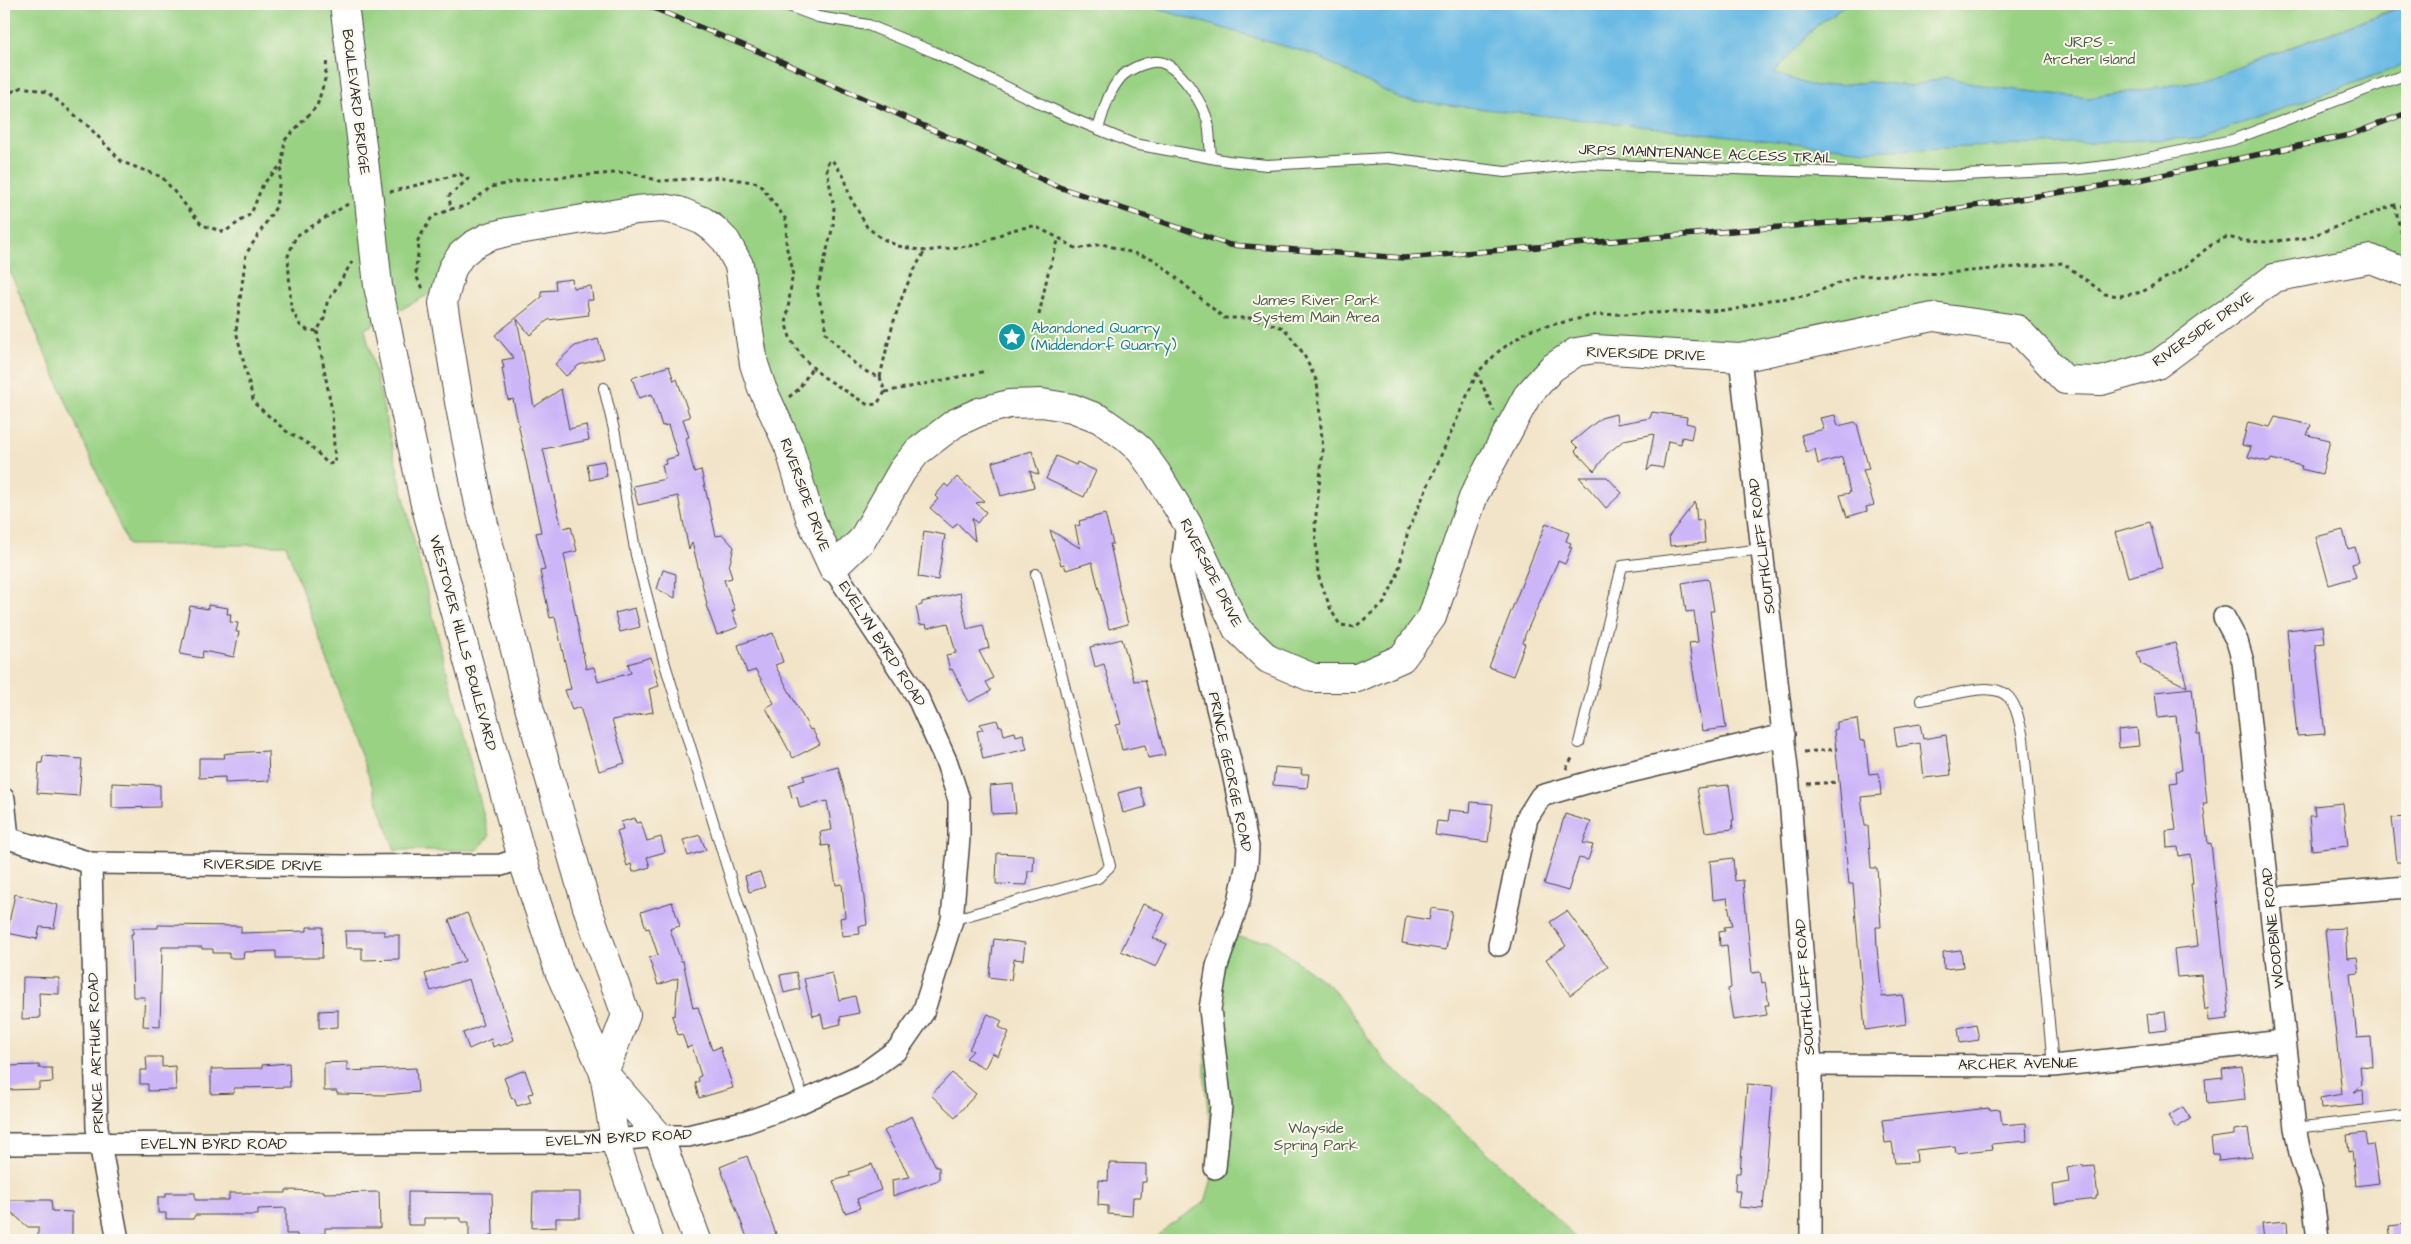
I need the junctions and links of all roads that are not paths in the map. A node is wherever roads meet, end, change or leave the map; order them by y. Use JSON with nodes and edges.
{"nodes":[{"id":1,"x":344,"y":4,"type":"edge"},
{"id":2,"x":783,"y":4,"type":"edge"},
{"id":3,"x":2407,"y":74,"type":"edge"},
{"id":4,"x":1098,"y":129,"type":"junction"},
{"id":5,"x":1211,"y":158,"type":"junction"},
{"id":6,"x":369,"y":200,"type":"joint"},
{"id":7,"x":2406,"y":264,"type":"edge"},
{"id":8,"x":445,"y":294,"type":"joint"},
{"id":9,"x":1740,"y":358,"type":"junction"},
{"id":10,"x":604,"y":388,"type":"dead end"},
{"id":11,"x":1186,"y":523,"type":"junction"},
{"id":12,"x":1763,"y":549,"type":"junction"},
{"id":13,"x":833,"y":568,"type":"junction"},
{"id":14,"x":1036,"y":574,"type":"dead end"},
{"id":15,"x":2224,"y":617,"type":"dead end"},
{"id":16,"x":1921,"y":700,"type":"dead end"},
{"id":17,"x":1784,"y":735,"type":"junction"},
{"id":18,"x":1579,"y":743,"type":"dead end"},
{"id":19,"x":4,"y":800,"type":"edge"},
{"id":20,"x":6,"y":837,"type":"edge"},
{"id":21,"x":522,"y":858,"type":"junction"},
{"id":22,"x":91,"y":863,"type":"junction"},
{"id":23,"x":2407,"y":887,"type":"edge"},
{"id":24,"x":2271,"y":898,"type":"junction"},
{"id":25,"x":952,"y":920,"type":"junction"},
{"id":26,"x":1499,"y":945,"type":"dead end"},
{"id":27,"x":2284,"y":1041,"type":"junction"},
{"id":28,"x":1811,"y":1065,"type":"junction"},
{"id":29,"x":2053,"y":1066,"type":"junction"},
{"id":30,"x":604,"y":1073,"type":"junction"},
{"id":31,"x":804,"y":1102,"type":"junction"},
{"id":32,"x":2407,"y":1116,"type":"edge"},
{"id":33,"x":2296,"y":1128,"type":"junction"},
{"id":34,"x":659,"y":1136,"type":"junction"},
{"id":35,"x":615,"y":1141,"type":"junction"},
{"id":36,"x":99,"y":1143,"type":"junction"},
{"id":37,"x":4,"y":1144,"type":"edge"},
{"id":38,"x":1215,"y":1168,"type":"dead end"},
{"id":39,"x":118,"y":1240,"type":"edge"},
{"id":40,"x":649,"y":1240,"type":"edge"},
{"id":41,"x":697,"y":1240,"type":"edge"},
{"id":42,"x":1811,"y":1240,"type":"edge"},
{"id":43,"x":2318,"y":1240,"type":"edge"}],
"edges":[{"from":1,"to":6,"type":"street","name":"BOULEVARD BRIDGE","bridge":true},
{"from":2,"to":4,"type":"lane","name":"JRPS MAINTENANCE ACCESS TRAIL"},
{"from":3,"to":5,"type":"lane","name":"JRPS MAINTENANCE ACCESS TRAIL"},
{"from":4,"to":5,"type":"lane","name":"JRPS MAINTENANCE ACCESS TRAIL"},
{"from":4,"to":5,"type":"lane"},
{"from":6,"to":21,"type":"street","name":"WESTOVER HILLS BOULEVARD"},
{"from":7,"to":9,"type":"street","name":"RIVERSIDE DRIVE"},
{"from":8,"to":13,"type":"street","name":"RIVERSIDE DRIVE"},
{"from":8,"to":30,"type":"street","name":"WESTOVER HILLS BOULEVARD"},
{"from":9,"to":11,"type":"street","name":"RIVERSIDE DRIVE"},
{"from":9,"to":12,"type":"street","name":"SOUTHCLIFF ROAD"},
{"from":10,"to":31,"type":"lane"},
{"from":11,"to":13,"type":"street","name":"RIVERSIDE DRIVE"},
{"from":11,"to":38,"type":"street","name":"PRINCE GEORGE ROAD"},
{"from":12,"to":17,"type":"street","name":"SOUTHCLIFF ROAD"},
{"from":12,"to":18,"type":"lane"},
{"from":13,"to":25,"type":"street","name":"EVELYN BYRD ROAD"},
{"from":14,"to":25,"type":"lane"},
{"from":15,"to":24,"type":"street","name":"WOODBINE ROAD"},
{"from":16,"to":29,"type":"lane"},
{"from":17,"to":26,"type":"street"},
{"from":17,"to":28,"type":"street","name":"SOUTHCLIFF ROAD"},
{"from":19,"to":20,"type":"street","name":"RIVERSIDE DRIVE"},
{"from":20,"to":22,"type":"street","name":"RIVERSIDE DRIVE"},
{"from":21,"to":22,"type":"street","name":"RIVERSIDE DRIVE"},
{"from":21,"to":30,"type":"street","name":"WESTOVER HILLS BOULEVARD"},
{"from":22,"to":36,"type":"street","name":"PRINCE ARTHUR ROAD"},
{"from":23,"to":24,"type":"street"},
{"from":24,"to":27,"type":"street","name":"WOODBINE ROAD"},
{"from":25,"to":31,"type":"street","name":"EVELYN BYRD ROAD"},
{"from":27,"to":29,"type":"street","name":"ARCHER AVENUE"},
{"from":27,"to":33,"type":"street","name":"WOODBINE ROAD"},
{"from":28,"to":29,"type":"street","name":"ARCHER AVENUE"},
{"from":28,"to":42,"type":"street","name":"SOUTHCLIFF ROAD"},
{"from":30,"to":34,"type":"street","name":"WESTOVER HILLS BOULEVARD"},
{"from":30,"to":35,"type":"street","name":"WESTOVER HILLS BOULEVARD"},
{"from":31,"to":34,"type":"street","name":"EVELYN BYRD ROAD"},
{"from":32,"to":33,"type":"lane"},
{"from":33,"to":43,"type":"street","name":"WOODBINE ROAD"},
{"from":34,"to":35,"type":"street","name":"EVELYN BYRD ROAD"},
{"from":34,"to":41,"type":"street","name":"WESTOVER HILLS BOULEVARD"},
{"from":35,"to":36,"type":"street","name":"EVELYN BYRD ROAD"},
{"from":35,"to":40,"type":"street","name":"WESTOVER HILLS BOULEVARD"},
{"from":36,"to":37,"type":"street","name":"EVELYN BYRD ROAD"},
{"from":36,"to":39,"type":"street","name":"PRINCE ARTHUR ROAD"}]}
